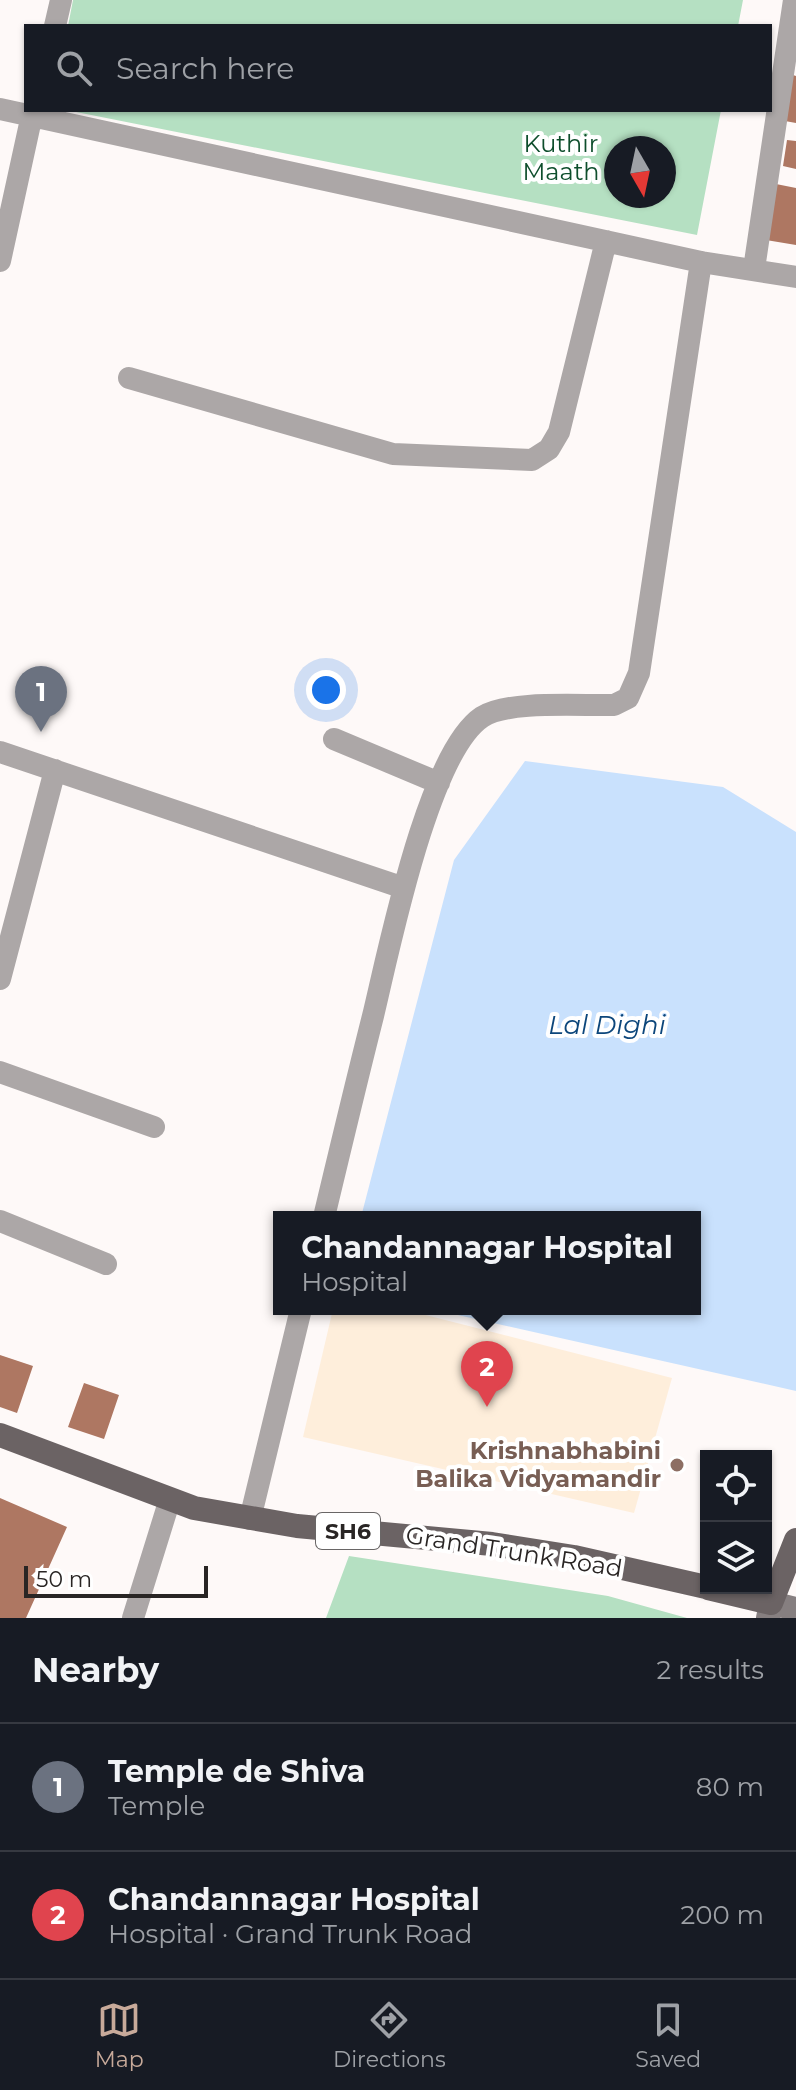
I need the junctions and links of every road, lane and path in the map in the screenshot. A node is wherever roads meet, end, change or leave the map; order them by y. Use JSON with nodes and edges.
{"nodes":[{"id":1,"x":61,"y":0,"type":"edge"},
{"id":2,"x":794,"y":0,"type":"edge"},
{"id":3,"x":55,"y":24,"type":"edge"},
{"id":4,"x":0,"y":109,"type":"edge"},
{"id":5,"x":24,"y":111,"type":"edge"},
{"id":6,"x":32,"y":112,"type":"edge"},
{"id":7,"x":606,"y":241,"type":"junction"},
{"id":8,"x":0,"y":261,"type":"edge"},
{"id":9,"x":701,"y":262,"type":"junction"},
{"id":10,"x":754,"y":269,"type":"junction"},
{"id":11,"x":796,"y":277,"type":"edge"},
{"id":12,"x":129,"y":378,"type":"dead end"},
{"id":13,"x":334,"y":739,"type":"dead end"},
{"id":14,"x":0,"y":752,"type":"edge"},
{"id":15,"x":55,"y":770,"type":"junction"},
{"id":16,"x":439,"y":783,"type":"junction"},
{"id":17,"x":404,"y":888,"type":"junction"},
{"id":18,"x":0,"y":979,"type":"edge"},
{"id":19,"x":0,"y":1072,"type":"edge"},
{"id":20,"x":154,"y":1127,"type":"dead end"},
{"id":21,"x":325,"y":1211,"type":"edge"},
{"id":22,"x":0,"y":1221,"type":"edge"},
{"id":23,"x":106,"y":1264,"type":"dead end"},
{"id":24,"x":300,"y":1315,"type":"edge"},
{"id":25,"x":0,"y":1435,"type":"edge"},
{"id":26,"x":170,"y":1499,"type":"junction"},
{"id":27,"x":250,"y":1519,"type":"junction"},
{"id":28,"x":796,"y":1540,"type":"edge"},
{"id":29,"x":700,"y":1586,"type":"edge"},
{"id":30,"x":724,"y":1594,"type":"edge"},
{"id":31,"x":796,"y":1609,"type":"edge"},
{"id":32,"x":770,"y":1610,"type":"edge"},
{"id":33,"x":133,"y":1618,"type":"edge"}],
"edges":[{"from":1,"to":3,"type":"street"},
{"from":2,"to":10,"type":"street"},
{"from":4,"to":5,"type":"street"},
{"from":6,"to":7,"type":"street"},
{"from":6,"to":8,"type":"street"},
{"from":7,"to":9,"type":"street"},
{"from":7,"to":12,"type":"street"},
{"from":9,"to":10,"type":"street"},
{"from":9,"to":16,"type":"street"},
{"from":10,"to":11,"type":"street"},
{"from":13,"to":16,"type":"street"},
{"from":14,"to":15,"type":"street"},
{"from":15,"to":17,"type":"street"},
{"from":15,"to":18,"type":"street"},
{"from":16,"to":17,"type":"street"},
{"from":17,"to":21,"type":"street"},
{"from":19,"to":20,"type":"street"},
{"from":22,"to":23,"type":"street"},
{"from":24,"to":27,"type":"street"},
{"from":25,"to":26,"type":"main road","name":"Grand Trunk Road","number":"SH6"},
{"from":26,"to":27,"type":"main road","name":"Grand Trunk Road","number":"SH6"},
{"from":26,"to":33,"type":"street"},
{"from":27,"to":29,"type":"main road","name":"Grand Trunk Road","number":"SH6"},
{"from":28,"to":32,"type":"main road"},
{"from":30,"to":32,"type":"main road","name":"Grand Trunk Road","number":"SH6"},
{"from":31,"to":32,"type":"street"}]}
